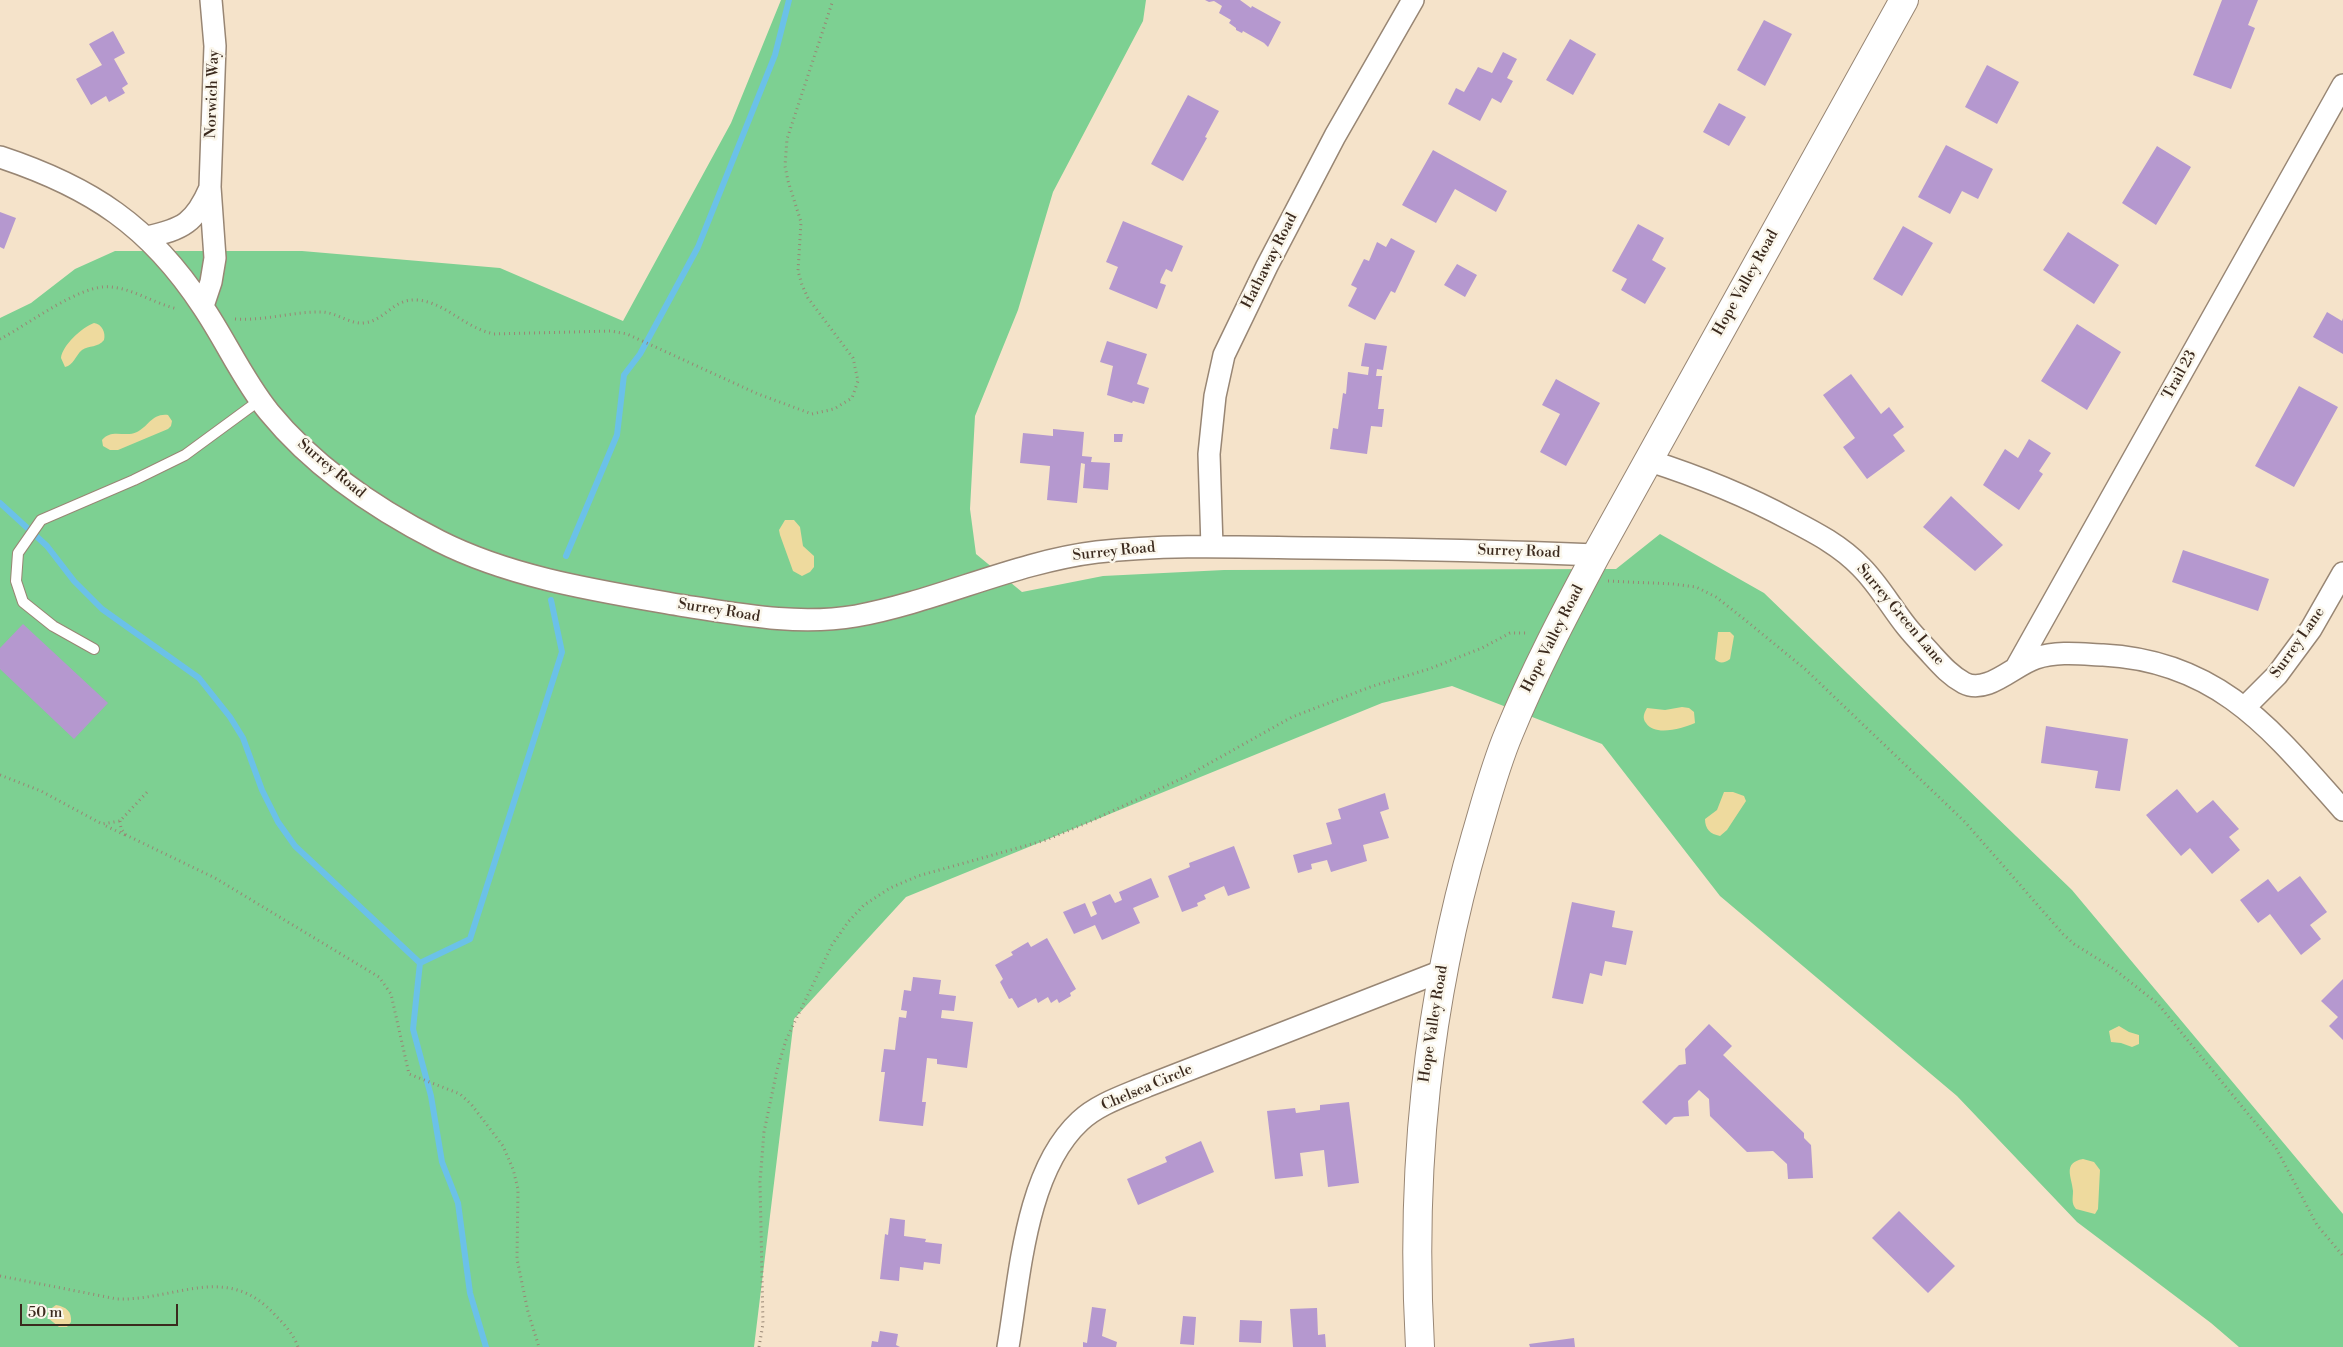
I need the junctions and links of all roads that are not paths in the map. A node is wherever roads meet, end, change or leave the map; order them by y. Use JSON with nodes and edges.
{"nodes":[{"id":1,"x":211,"y":0,"type":"edge"},
{"id":2,"x":1413,"y":0,"type":"edge"},
{"id":3,"x":1904,"y":0,"type":"edge"},
{"id":4,"x":2343,"y":85,"type":"edge"},
{"id":5,"x":0,"y":157,"type":"edge"},
{"id":6,"x":210,"y":187,"type":"junction"},
{"id":7,"x":147,"y":237,"type":"junction"},
{"id":8,"x":203,"y":306,"type":"junction"},
{"id":9,"x":260,"y":400,"type":"junction"},
{"id":10,"x":1647,"y":460,"type":"junction"},
{"id":11,"x":1212,"y":547,"type":"junction"},
{"id":12,"x":1596,"y":555,"type":"junction"},
{"id":13,"x":2343,"y":573,"type":"edge"},
{"id":14,"x":94,"y":649,"type":"dead end"},
{"id":15,"x":2017,"y":666,"type":"junction"},
{"id":16,"x":2245,"y":707,"type":"junction"},
{"id":17,"x":2343,"y":810,"type":"edge"},
{"id":18,"x":1442,"y":971,"type":"junction"},
{"id":19,"x":1008,"y":1347,"type":"edge"},
{"id":20,"x":1420,"y":1347,"type":"edge"}],
"edges":[{"from":1,"to":6,"type":"street","name":"Norwich Way"},
{"from":2,"to":11,"type":"street","name":"Hathaway Road"},
{"from":3,"to":10,"type":"main road","name":"Hope Valley Road"},
{"from":4,"to":15,"type":"street","name":"Trail 23"},
{"from":5,"to":7,"type":"street","name":"Surrey Road"},
{"from":6,"to":7,"type":"street","name":"Norwich Way"},
{"from":6,"to":8,"type":"street","name":"Norwich Way"},
{"from":7,"to":8,"type":"street","name":"Surrey Road"},
{"from":8,"to":9,"type":"street","name":"Surrey Road"},
{"from":9,"to":11,"type":"street","name":"Surrey Road"},
{"from":9,"to":14,"type":"lane"},
{"from":10,"to":12,"type":"main road","name":"Hope Valley Road"},
{"from":10,"to":15,"type":"street","name":"Surrey Green Lane"},
{"from":11,"to":12,"type":"street","name":"Surrey Road"},
{"from":12,"to":18,"type":"main road","name":"Hope Valley Road"},
{"from":13,"to":16,"type":"street","name":"Surrey Lane"},
{"from":15,"to":16,"type":"street"},
{"from":16,"to":17,"type":"street"},
{"from":18,"to":19,"type":"street","name":"Chelsea Circle"},
{"from":18,"to":20,"type":"main road","name":"Hope Valley Road"}]}
